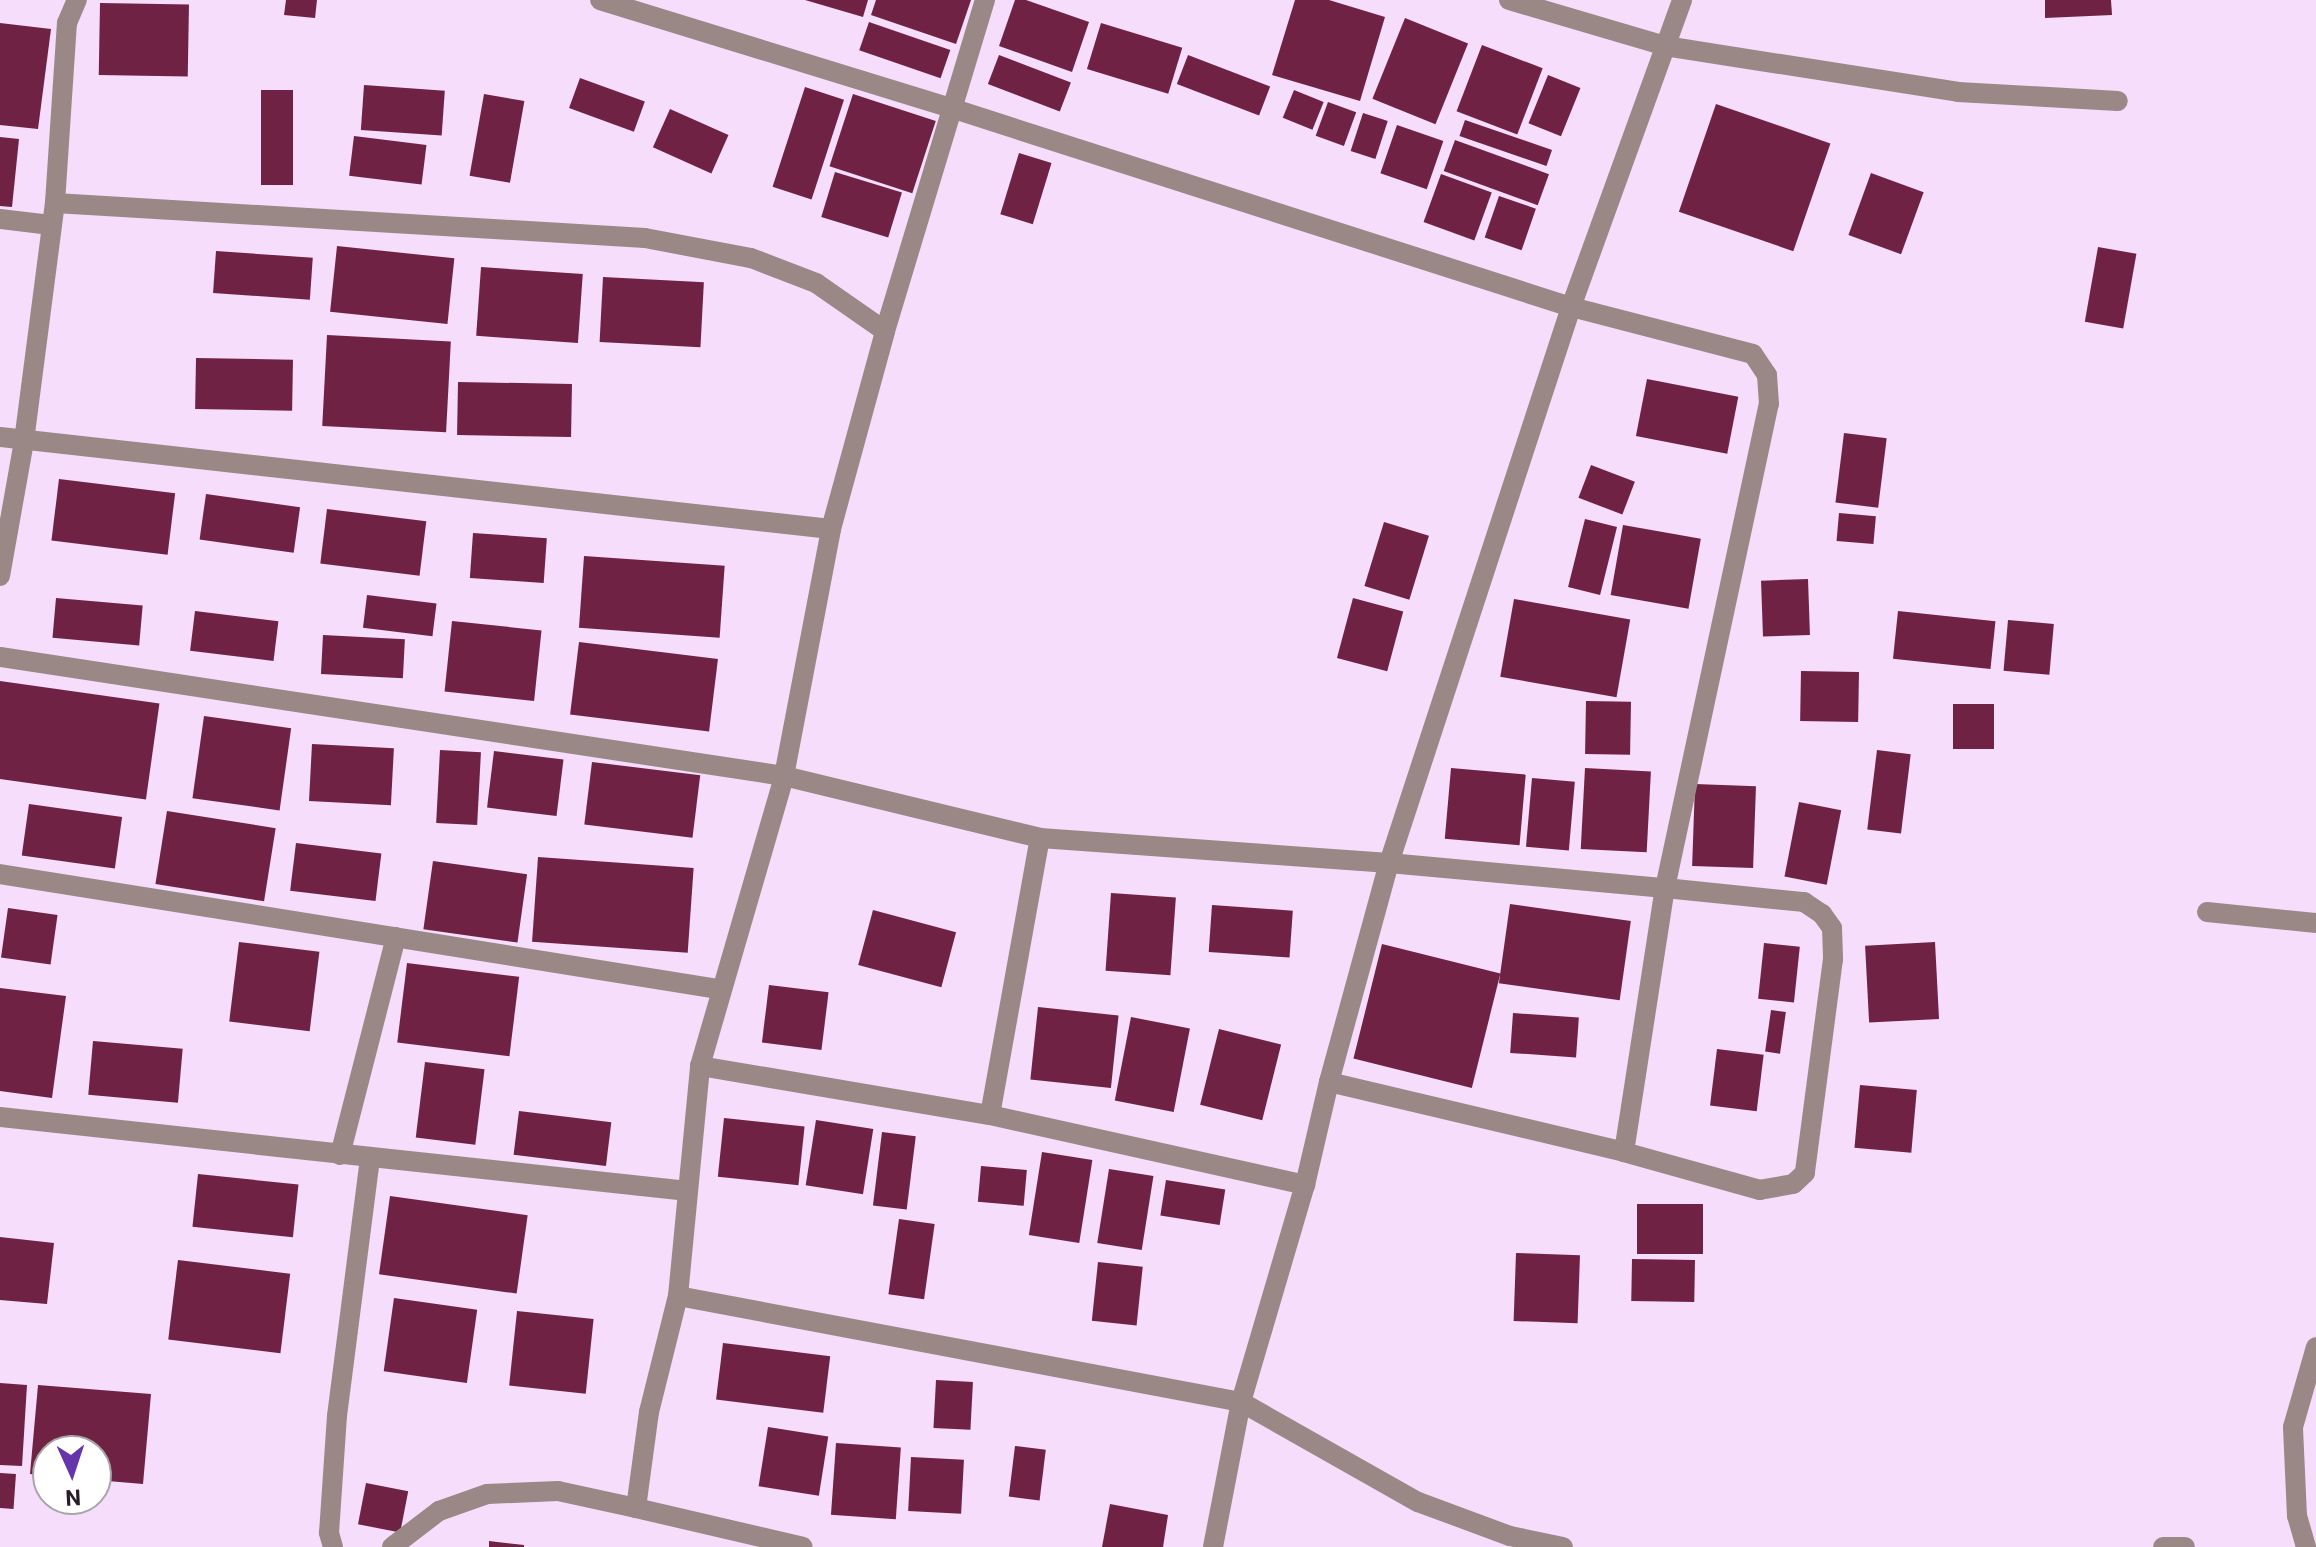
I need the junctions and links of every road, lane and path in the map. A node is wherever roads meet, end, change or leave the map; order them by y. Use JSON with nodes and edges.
{"nodes":[{"id":1,"x":77,"y":0,"type":"edge"},
{"id":2,"x":600,"y":0,"type":"edge"},
{"id":3,"x":985,"y":0,"type":"edge"},
{"id":4,"x":1509,"y":0,"type":"edge"},
{"id":5,"x":1682,"y":0,"type":"edge"},
{"id":6,"x":1665,"y":46,"type":"junction"},
{"id":7,"x":2118,"y":101,"type":"dead end"},
{"id":8,"x":951,"y":108,"type":"junction"},
{"id":9,"x":55,"y":203,"type":"junction"},
{"id":10,"x":0,"y":219,"type":"edge"},
{"id":11,"x":51,"y":225,"type":"junction"},
{"id":12,"x":1571,"y":307,"type":"junction"},
{"id":13,"x":885,"y":331,"type":"junction"},
{"id":14,"x":0,"y":437,"type":"edge"},
{"id":15,"x":24,"y":441,"type":"junction"},
{"id":16,"x":831,"y":529,"type":"junction"},
{"id":17,"x":0,"y":576,"type":"edge"},
{"id":18,"x":0,"y":657,"type":"edge"},
{"id":19,"x":784,"y":776,"type":"junction"},
{"id":20,"x":1040,"y":838,"type":"junction"},
{"id":21,"x":1389,"y":863,"type":"junction"},
{"id":22,"x":0,"y":874,"type":"edge"},
{"id":23,"x":1665,"y":888,"type":"junction"},
{"id":24,"x":2207,"y":912,"type":"dead end"},
{"id":25,"x":2316,"y":923,"type":"edge"},
{"id":26,"x":396,"y":937,"type":"junction"},
{"id":27,"x":719,"y":989,"type":"junction"},
{"id":28,"x":700,"y":1066,"type":"junction"},
{"id":29,"x":1329,"y":1082,"type":"junction"},
{"id":30,"x":990,"y":1115,"type":"junction"},
{"id":31,"x":0,"y":1117,"type":"edge"},
{"id":32,"x":1624,"y":1152,"type":"junction"},
{"id":33,"x":340,"y":1155,"type":"junction"},
{"id":34,"x":370,"y":1158,"type":"junction"},
{"id":35,"x":1305,"y":1185,"type":"junction"},
{"id":36,"x":688,"y":1191,"type":"junction"},
{"id":37,"x":678,"y":1296,"type":"junction"},
{"id":38,"x":2316,"y":1347,"type":"edge"},
{"id":39,"x":1241,"y":1402,"type":"junction"},
{"id":40,"x":636,"y":1508,"type":"junction"},
{"id":41,"x":333,"y":1547,"type":"edge"},
{"id":42,"x":392,"y":1547,"type":"edge"},
{"id":43,"x":803,"y":1547,"type":"edge"},
{"id":44,"x":1213,"y":1547,"type":"edge"},
{"id":45,"x":1563,"y":1547,"type":"edge"},
{"id":46,"x":2163,"y":1547,"type":"edge"},
{"id":47,"x":2185,"y":1547,"type":"edge"},
{"id":48,"x":2306,"y":1547,"type":"edge"}],
"edges":[{"from":1,"to":9,"type":"street"},
{"from":2,"to":8,"type":"street"},
{"from":3,"to":8,"type":"street"},
{"from":4,"to":6,"type":"street"},
{"from":5,"to":6,"type":"street"},
{"from":6,"to":7,"type":"street"},
{"from":6,"to":12,"type":"street"},
{"from":8,"to":12,"type":"street"},
{"from":8,"to":13,"type":"street"},
{"from":9,"to":11,"type":"street"},
{"from":9,"to":13,"type":"street"},
{"from":10,"to":11,"type":"street"},
{"from":11,"to":15,"type":"street"},
{"from":12,"to":21,"type":"street"},
{"from":12,"to":23,"type":"street"},
{"from":13,"to":16,"type":"street"},
{"from":14,"to":15,"type":"street"},
{"from":15,"to":16,"type":"street"},
{"from":15,"to":17,"type":"street"},
{"from":16,"to":19,"type":"street"},
{"from":18,"to":19,"type":"street"},
{"from":19,"to":20,"type":"street"},
{"from":19,"to":27,"type":"street"},
{"from":20,"to":21,"type":"street"},
{"from":20,"to":30,"type":"street"},
{"from":21,"to":23,"type":"street"},
{"from":21,"to":29,"type":"street"},
{"from":22,"to":26,"type":"street"},
{"from":23,"to":32,"type":"street"},
{"from":23,"to":32,"type":"street"},
{"from":24,"to":25,"type":"street"},
{"from":26,"to":27,"type":"street"},
{"from":26,"to":33,"type":"street"},
{"from":27,"to":28,"type":"street"},
{"from":28,"to":30,"type":"street"},
{"from":28,"to":36,"type":"street"},
{"from":29,"to":32,"type":"street"},
{"from":29,"to":35,"type":"street"},
{"from":30,"to":35,"type":"street"},
{"from":31,"to":33,"type":"street"},
{"from":33,"to":34,"type":"street"},
{"from":34,"to":36,"type":"street"},
{"from":34,"to":41,"type":"street"},
{"from":35,"to":39,"type":"street"},
{"from":36,"to":37,"type":"street"},
{"from":37,"to":39,"type":"street"},
{"from":37,"to":40,"type":"street"},
{"from":38,"to":48,"type":"street"},
{"from":39,"to":44,"type":"street"},
{"from":39,"to":45,"type":"street"},
{"from":40,"to":42,"type":"street"},
{"from":40,"to":43,"type":"street"},
{"from":46,"to":47,"type":"street"}]}
